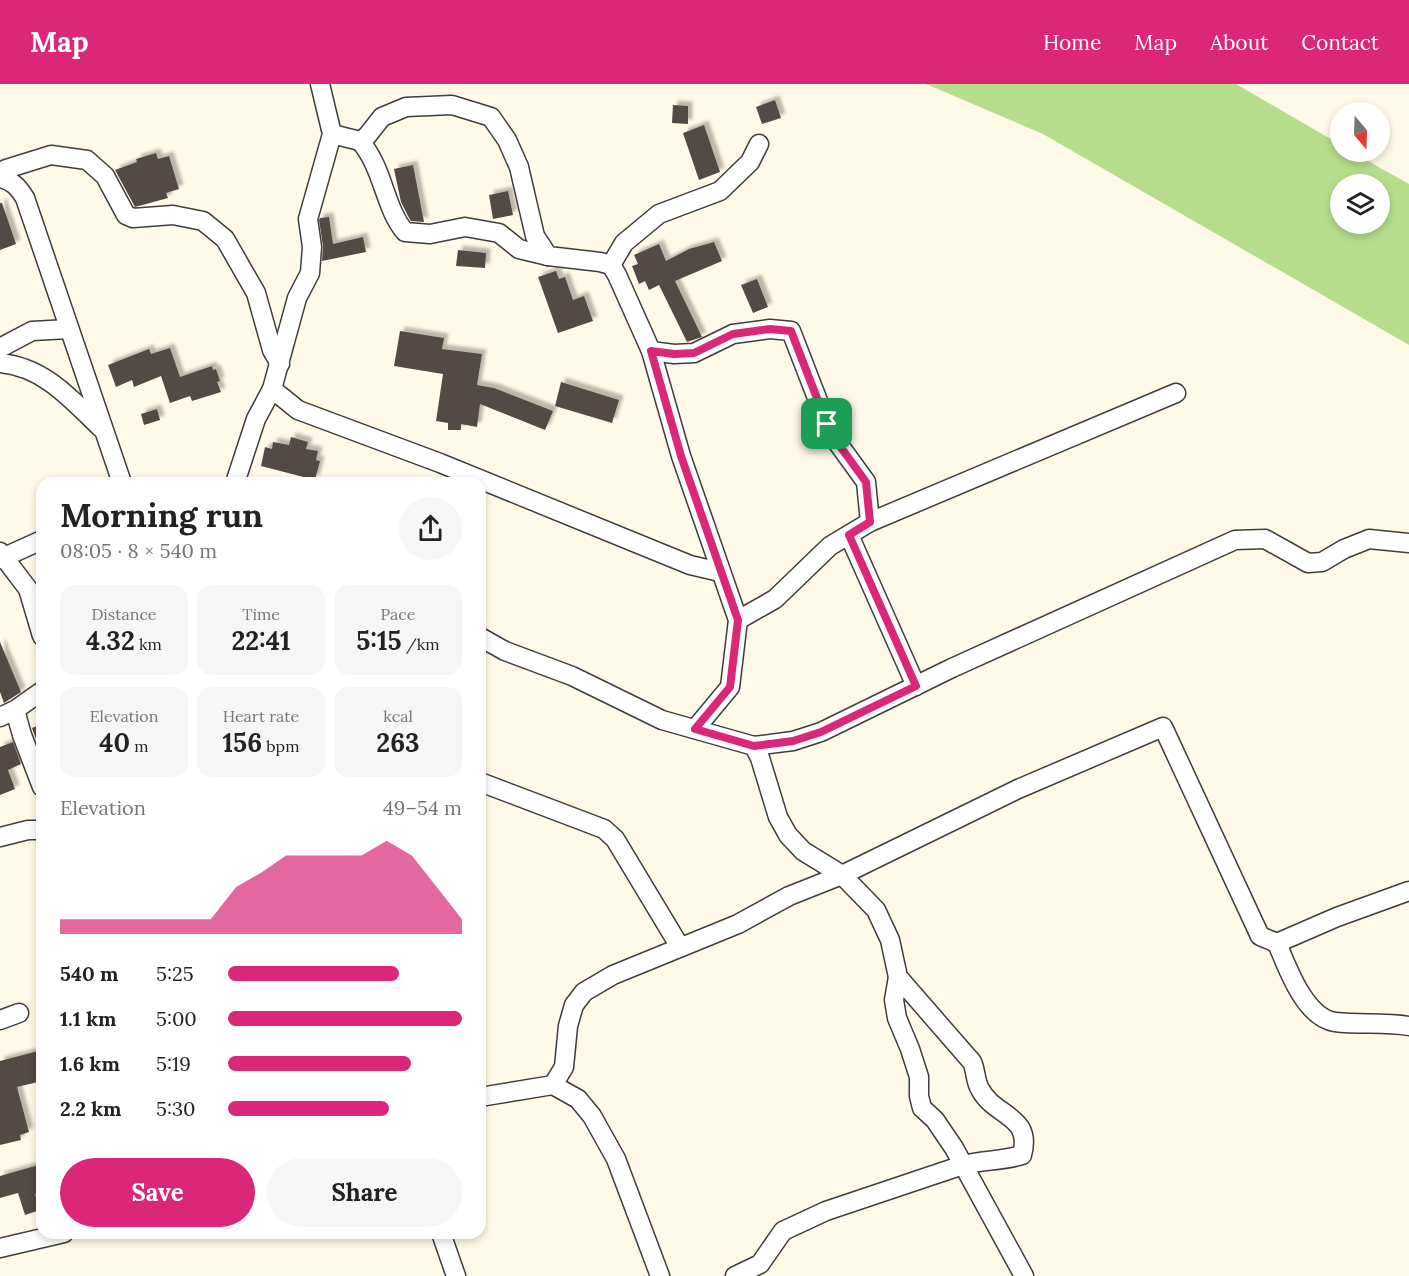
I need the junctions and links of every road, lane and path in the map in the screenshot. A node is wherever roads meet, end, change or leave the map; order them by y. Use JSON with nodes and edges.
{"nodes":[{"id":1,"x":320,"y":84,"type":"edge"},
{"id":2,"x":332,"y":134,"type":"junction"},
{"id":3,"x":360,"y":141,"type":"junction"},
{"id":4,"x":759,"y":144,"type":"dead end"},
{"id":5,"x":0,"y":176,"type":"edge"},
{"id":6,"x":548,"y":256,"type":"junction"},
{"id":7,"x":610,"y":265,"type":"junction"},
{"id":8,"x":69,"y":329,"type":"junction"},
{"id":9,"x":0,"y":348,"type":"edge"},
{"id":10,"x":651,"y":351,"type":"junction"},
{"id":11,"x":0,"y":363,"type":"edge"},
{"id":12,"x":280,"y":364,"type":"junction"},
{"id":13,"x":272,"y":389,"type":"junction"},
{"id":14,"x":1176,"y":393,"type":"dead end"},
{"id":15,"x":104,"y":431,"type":"junction"},
{"id":16,"x":120,"y":477,"type":"edge"},
{"id":17,"x":237,"y":477,"type":"edge"},
{"id":18,"x":474,"y":477,"type":"edge"},
{"id":19,"x":486,"y":482,"type":"edge"},
{"id":20,"x":870,"y":522,"type":"junction"},
{"id":21,"x":849,"y":535,"type":"junction"},
{"id":22,"x":36,"y":542,"type":"edge"},
{"id":23,"x":1409,"y":543,"type":"edge"},
{"id":24,"x":2,"y":555,"type":"edge"},
{"id":25,"x":720,"y":572,"type":"junction"},
{"id":26,"x":36,"y":616,"type":"edge"},
{"id":27,"x":738,"y":620,"type":"junction"},
{"id":28,"x":486,"y":640,"type":"edge"},
{"id":29,"x":916,"y":686,"type":"junction"},
{"id":30,"x":36,"y":695,"type":"edge"},
{"id":31,"x":8,"y":713,"type":"edge"},
{"id":32,"x":695,"y":729,"type":"junction"},
{"id":33,"x":754,"y":746,"type":"junction"},
{"id":34,"x":36,"y":771,"type":"edge"},
{"id":35,"x":486,"y":785,"type":"edge"},
{"id":36,"x":36,"y":830,"type":"edge"},
{"id":37,"x":0,"y":837,"type":"edge"},
{"id":38,"x":842,"y":875,"type":"junction"},
{"id":39,"x":1409,"y":891,"type":"edge"},
{"id":40,"x":1277,"y":943,"type":"junction"},
{"id":41,"x":680,"y":947,"type":"junction"},
{"id":42,"x":898,"y":977,"type":"junction"},
{"id":43,"x":19,"y":1013,"type":"dead end"},
{"id":44,"x":0,"y":1020,"type":"edge"},
{"id":45,"x":1409,"y":1026,"type":"edge"},
{"id":46,"x":553,"y":1085,"type":"junction"},
{"id":47,"x":486,"y":1097,"type":"edge"},
{"id":48,"x":963,"y":1165,"type":"junction"},
{"id":49,"x":38,"y":1239,"type":"edge"},
{"id":50,"x":443,"y":1239,"type":"edge"},
{"id":51,"x":0,"y":1248,"type":"edge"},
{"id":52,"x":456,"y":1276,"type":"edge"},
{"id":53,"x":660,"y":1276,"type":"edge"},
{"id":54,"x":735,"y":1276,"type":"edge"},
{"id":55,"x":1024,"y":1276,"type":"edge"}],
"edges":[{"from":1,"to":2,"type":"street"},
{"from":2,"to":3,"type":"street"},
{"from":2,"to":12,"type":"street"},
{"from":3,"to":6,"type":"street"},
{"from":3,"to":6,"type":"street"},
{"from":4,"to":7,"type":"street"},
{"from":5,"to":8,"type":"street"},
{"from":5,"to":12,"type":"street"},
{"from":6,"to":7,"type":"street"},
{"from":7,"to":10,"type":"street"},
{"from":8,"to":9,"type":"street"},
{"from":8,"to":15,"type":"street"},
{"from":10,"to":20,"type":"street"},
{"from":10,"to":25,"type":"street"},
{"from":11,"to":15,"type":"street"},
{"from":12,"to":13,"type":"street"},
{"from":13,"to":17,"type":"street"},
{"from":13,"to":18,"type":"street"},
{"from":14,"to":20,"type":"street"},
{"from":15,"to":16,"type":"street"},
{"from":19,"to":25,"type":"street"},
{"from":20,"to":21,"type":"street"},
{"from":21,"to":27,"type":"street"},
{"from":21,"to":29,"type":"street"},
{"from":22,"to":24,"type":"street"},
{"from":23,"to":29,"type":"street"},
{"from":24,"to":26,"type":"street"},
{"from":25,"to":27,"type":"street"},
{"from":27,"to":32,"type":"street"},
{"from":28,"to":32,"type":"street"},
{"from":29,"to":33,"type":"street"},
{"from":30,"to":31,"type":"street"},
{"from":31,"to":34,"type":"street"},
{"from":32,"to":33,"type":"street"},
{"from":33,"to":38,"type":"street"},
{"from":35,"to":41,"type":"street"},
{"from":36,"to":37,"type":"street"},
{"from":38,"to":40,"type":"street"},
{"from":38,"to":41,"type":"street"},
{"from":38,"to":42,"type":"street"},
{"from":39,"to":40,"type":"street"},
{"from":40,"to":45,"type":"street"},
{"from":41,"to":46,"type":"street"},
{"from":42,"to":48,"type":"street"},
{"from":42,"to":48,"type":"street"},
{"from":43,"to":44,"type":"street"},
{"from":46,"to":47,"type":"street"},
{"from":46,"to":53,"type":"street"},
{"from":48,"to":54,"type":"street"},
{"from":48,"to":55,"type":"street"},
{"from":49,"to":51,"type":"street"},
{"from":50,"to":52,"type":"street"}]}
